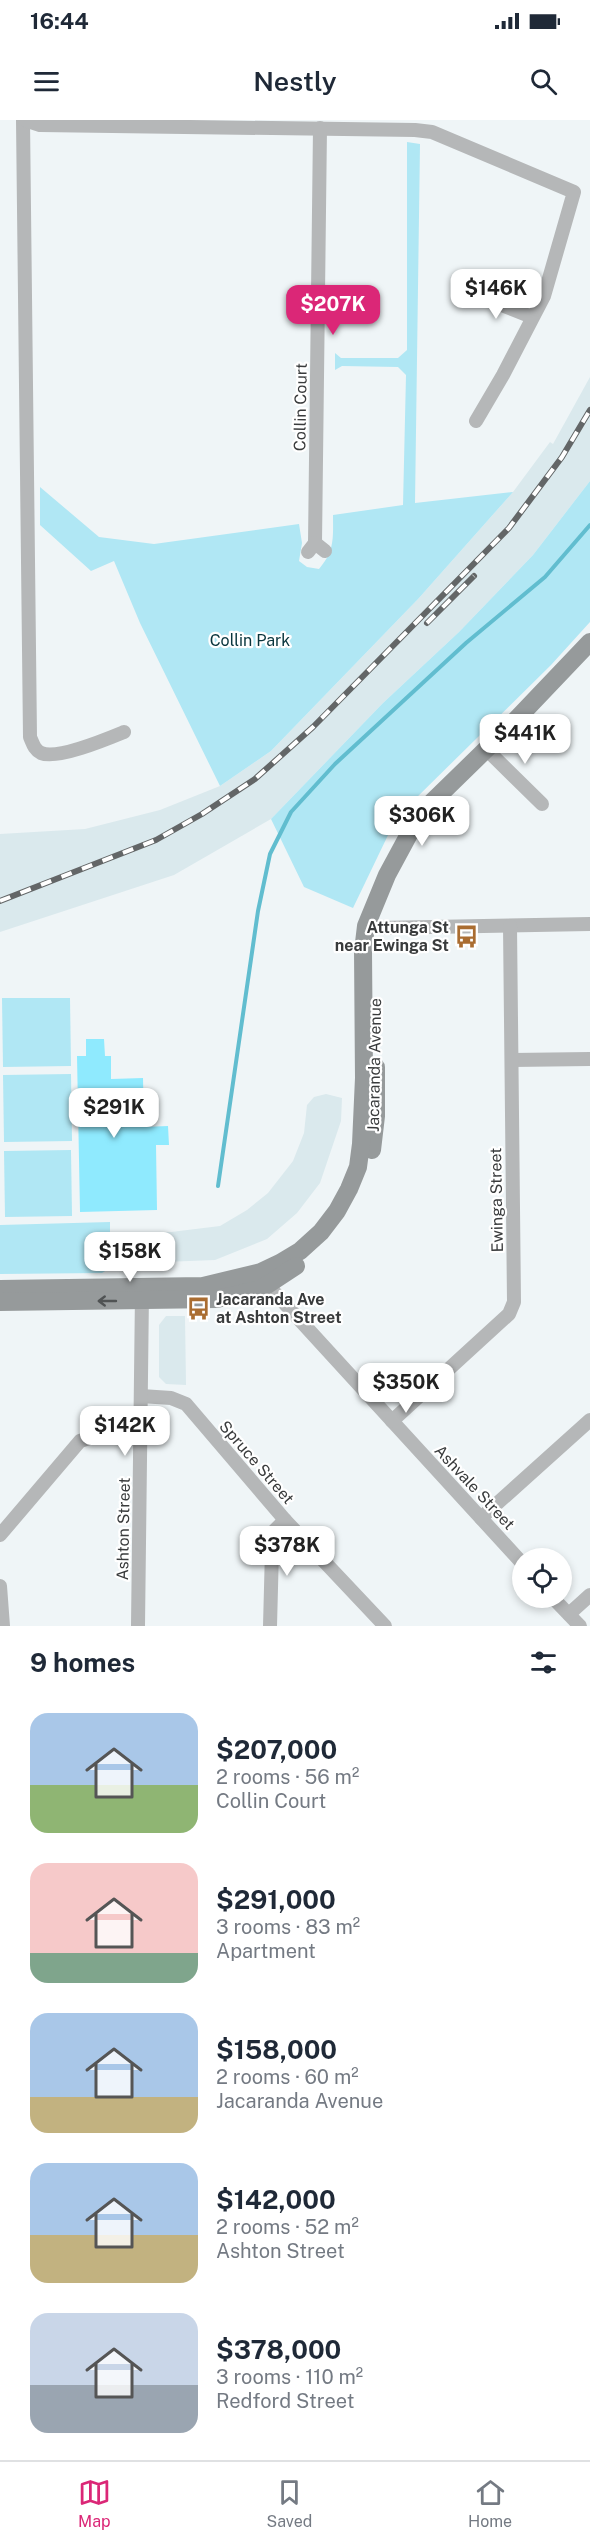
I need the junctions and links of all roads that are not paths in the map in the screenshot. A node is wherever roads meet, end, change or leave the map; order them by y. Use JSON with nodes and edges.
{"nodes":[{"id":1,"x":24,"y":120,"type":"edge"},
{"id":2,"x":404,"y":124,"type":"edge"},
{"id":3,"x":320,"y":128,"type":"junction"},
{"id":4,"x":471,"y":293,"type":"dead end"},
{"id":5,"x":532,"y":317,"type":"junction"},
{"id":6,"x":476,"y":421,"type":"dead end"},
{"id":7,"x":316,"y":548,"type":"dead end"},
{"id":8,"x":590,"y":642,"type":"edge"},
{"id":9,"x":124,"y":732,"type":"dead end"},
{"id":10,"x":486,"y":749,"type":"junction"},
{"id":11,"x":542,"y":804,"type":"dead end"},
{"id":12,"x":590,"y":924,"type":"edge"},
{"id":13,"x":510,"y":926,"type":"junction"},
{"id":14,"x":372,"y":927,"type":"junction"},
{"id":15,"x":590,"y":1059,"type":"edge"},
{"id":16,"x":512,"y":1060,"type":"junction"},
{"id":17,"x":264,"y":1278,"type":"junction"},
{"id":18,"x":0,"y":1289,"type":"edge"},
{"id":19,"x":142,"y":1295,"type":"junction"},
{"id":20,"x":0,"y":1302,"type":"edge"},
{"id":21,"x":141,"y":1396,"type":"junction"},
{"id":22,"x":590,"y":1420,"type":"edge"},
{"id":23,"x":392,"y":1422,"type":"junction"},
{"id":24,"x":141,"y":1433,"type":"junction"},
{"id":25,"x":481,"y":1518,"type":"junction"},
{"id":26,"x":285,"y":1520,"type":"junction"},
{"id":27,"x":0,"y":1535,"type":"edge"},
{"id":28,"x":512,"y":1552,"type":"edge"},
{"id":29,"x":0,"y":1586,"type":"edge"},
{"id":30,"x":590,"y":1595,"type":"edge"},
{"id":31,"x":563,"y":1608,"type":"edge"},
{"id":32,"x":569,"y":1614,"type":"junction"},
{"id":33,"x":3,"y":1626,"type":"edge"},
{"id":34,"x":138,"y":1626,"type":"edge"},
{"id":35,"x":270,"y":1626,"type":"edge"},
{"id":36,"x":385,"y":1626,"type":"edge"},
{"id":37,"x":579,"y":1626,"type":"edge"}],
"edges":[{"from":1,"to":3,"type":"street"},
{"from":1,"to":9,"type":"street"},
{"from":2,"to":3,"type":"street"},
{"from":2,"to":5,"type":"street"},
{"from":3,"to":7,"type":"street","name":"Collin Court"},
{"from":4,"to":5,"type":"street"},
{"from":5,"to":6,"type":"street"},
{"from":8,"to":10,"type":"street","name":"Jacaranda Avenue"},
{"from":10,"to":11,"type":"street"},
{"from":10,"to":14,"type":"street","name":"Jacaranda Avenue"},
{"from":12,"to":13,"type":"street"},
{"from":13,"to":14,"type":"street"},
{"from":13,"to":16,"type":"street","name":"Ewinga Street"},
{"from":14,"to":17,"type":"street","name":"Jacaranda Avenue"},
{"from":15,"to":16,"type":"street"},
{"from":16,"to":23,"type":"street","name":"Ewinga Street"},
{"from":17,"to":19,"type":"street","name":"Jacaranda Avenue"},
{"from":17,"to":23,"type":"street","name":"Ashvale Street"},
{"from":18,"to":19,"type":"street","name":"Jacaranda Avenue"},
{"from":19,"to":20,"type":"street","name":"Jacaranda Avenue","one_way":true},
{"from":19,"to":21,"type":"street","name":"Ashton Street"},
{"from":21,"to":24,"type":"street","name":"Ashton Street"},
{"from":21,"to":26,"type":"street","name":"Spruce Street"},
{"from":22,"to":25,"type":"street"},
{"from":23,"to":25,"type":"street","name":"Ashvale Street"},
{"from":24,"to":27,"type":"street"},
{"from":24,"to":34,"type":"street","name":"Ashton Street"},
{"from":25,"to":28,"type":"street","name":"Ashvale Street"},
{"from":26,"to":35,"type":"street"},
{"from":26,"to":36,"type":"street","name":"Spruce Street"},
{"from":29,"to":33,"type":"street"},
{"from":30,"to":32,"type":"street"},
{"from":31,"to":32,"type":"street"},
{"from":32,"to":37,"type":"street"}]}
